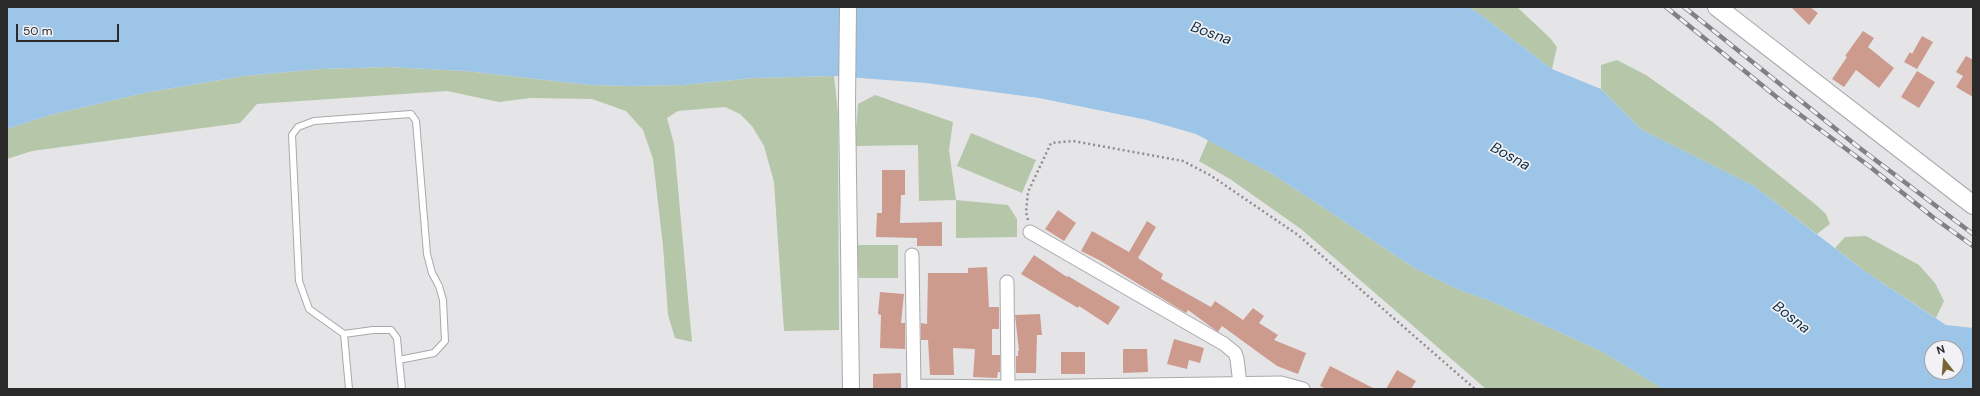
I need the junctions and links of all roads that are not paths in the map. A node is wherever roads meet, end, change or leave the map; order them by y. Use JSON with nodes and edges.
{"nodes":[{"id":1,"x":848,"y":7,"type":"edge"},
{"id":2,"x":1718,"y":7,"type":"edge"},
{"id":3,"x":1973,"y":205,"type":"edge"},
{"id":4,"x":1030,"y":232,"type":"road end"},
{"id":5,"x":912,"y":255,"type":"dead end"},
{"id":6,"x":1007,"y":282,"type":"dead end"},
{"id":7,"x":344,"y":334,"type":"junction"},
{"id":8,"x":399,"y":360,"type":"junction"},
{"id":9,"x":1240,"y":384,"type":"junction"},
{"id":10,"x":1282,"y":386,"type":"edge"},
{"id":11,"x":914,"y":387,"type":"edge"},
{"id":12,"x":1008,"y":387,"type":"junction"},
{"id":13,"x":1166,"y":387,"type":"edge"},
{"id":14,"x":349,"y":389,"type":"edge"},
{"id":15,"x":402,"y":389,"type":"edge"},
{"id":16,"x":851,"y":389,"type":"edge"},
{"id":17,"x":1303,"y":389,"type":"edge"}],
"edges":[{"from":1,"to":16,"type":"street"},
{"from":2,"to":3,"type":"main road"},
{"from":4,"to":9,"type":"street"},
{"from":5,"to":11,"type":"street"},
{"from":6,"to":12,"type":"street"},
{"from":7,"to":8,"type":"lane"},
{"from":7,"to":8,"type":"lane"},
{"from":7,"to":14,"type":"lane"},
{"from":8,"to":15,"type":"lane"},
{"from":9,"to":10,"type":"street"},
{"from":9,"to":13,"type":"street"},
{"from":10,"to":17,"type":"street"},
{"from":11,"to":12,"type":"street"},
{"from":12,"to":13,"type":"street"}]}
